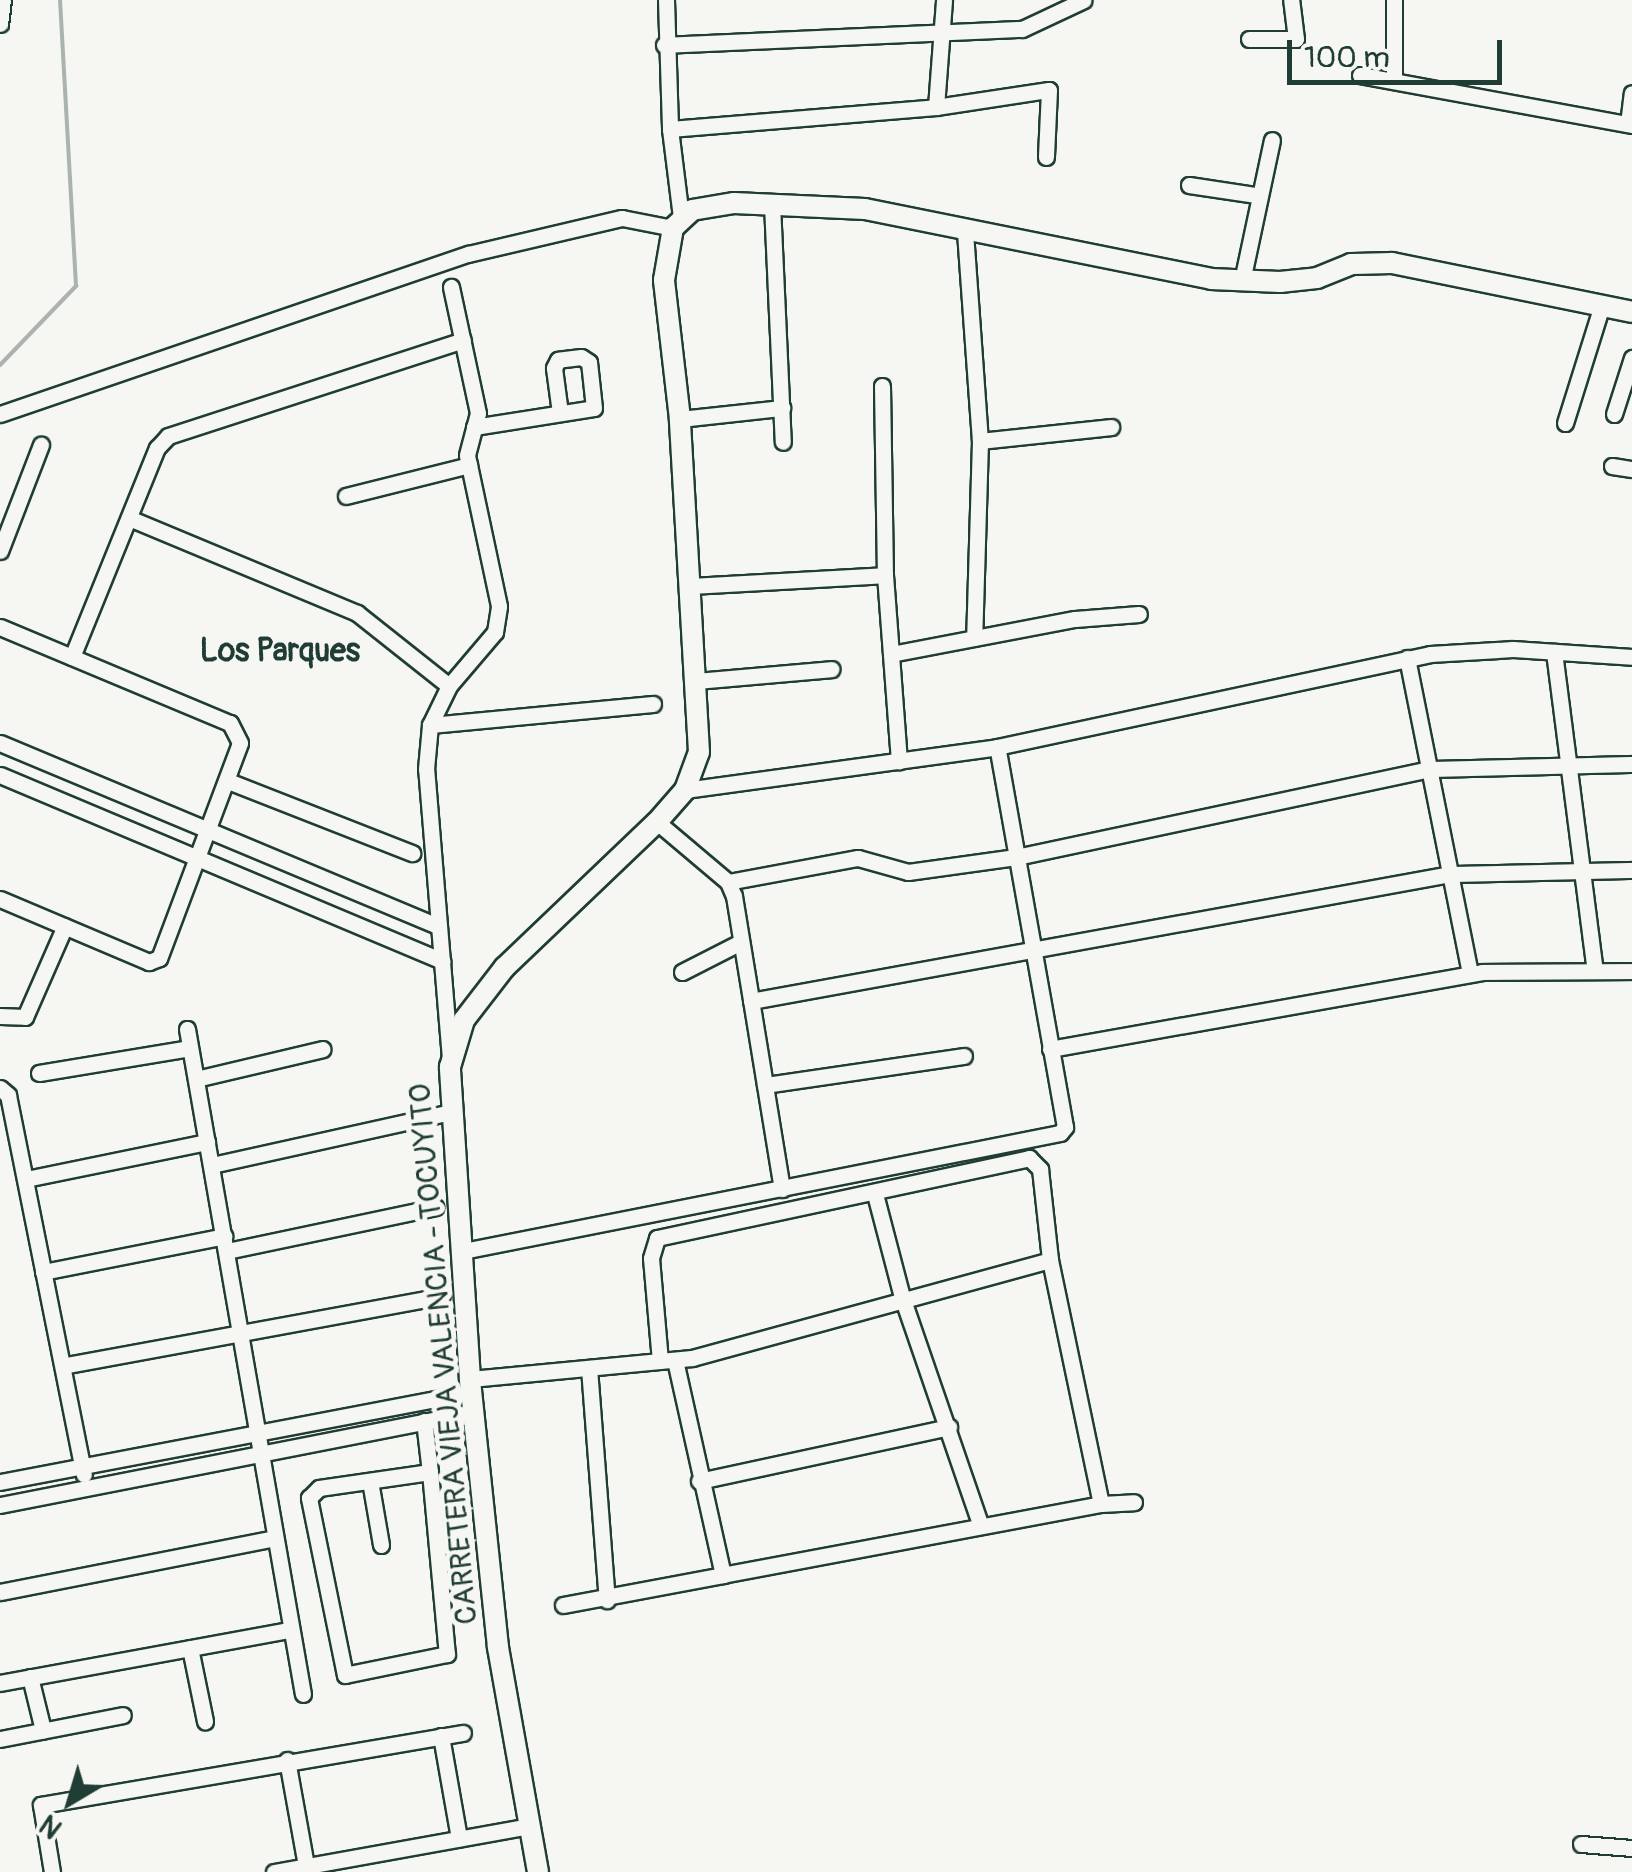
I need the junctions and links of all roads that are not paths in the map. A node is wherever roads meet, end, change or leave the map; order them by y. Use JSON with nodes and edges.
{"nodes":[{"id":1,"x":3,"y":0,"type":"edge"},
{"id":2,"x":666,"y":0,"type":"edge"},
{"id":3,"x":944,"y":0,"type":"edge"},
{"id":4,"x":1084,"y":0,"type":"edge"},
{"id":5,"x":1291,"y":0,"type":"edge"},
{"id":6,"x":1394,"y":0,"type":"edge"},
{"id":7,"x":0,"y":24,"type":"edge"},
{"id":8,"x":941,"y":33,"type":"junction"},
{"id":9,"x":1250,"y":39,"type":"dead end"},
{"id":10,"x":664,"y":45,"type":"junction"},
{"id":11,"x":1360,"y":74,"type":"dead end"},
{"id":12,"x":1394,"y":79,"type":"junction"},
{"id":13,"x":1632,"y":94,"type":"edge"},
{"id":14,"x":936,"y":107,"type":"junction"},
{"id":15,"x":1630,"y":125,"type":"edge"},
{"id":16,"x":670,"y":128,"type":"junction"},
{"id":17,"x":1272,"y":140,"type":"dead end"},
{"id":18,"x":1046,"y":158,"type":"dead end"},
{"id":19,"x":1189,"y":185,"type":"dead end"},
{"id":20,"x":1256,"y":195,"type":"junction"},
{"id":21,"x":772,"y":204,"type":"junction"},
{"id":22,"x":677,"y":222,"type":"junction"},
{"id":23,"x":965,"y":232,"type":"junction"},
{"id":24,"x":1242,"y":281,"type":"junction"},
{"id":25,"x":452,"y":287,"type":"dead end"},
{"id":26,"x":1602,"y":306,"type":"junction"},
{"id":27,"x":1632,"y":312,"type":"edge"},
{"id":28,"x":463,"y":340,"type":"junction"},
{"id":29,"x":1632,"y":358,"type":"edge"},
{"id":30,"x":882,"y":386,"type":"dead end"},
{"id":31,"x":782,"y":408,"type":"junction"},
{"id":32,"x":560,"y":413,"type":"dead end"},
{"id":33,"x":0,"y":414,"type":"edge"},
{"id":34,"x":1614,"y":414,"type":"dead end"},
{"id":35,"x":680,"y":419,"type":"junction"},
{"id":36,"x":1565,"y":422,"type":"dead end"},
{"id":37,"x":1111,"y":427,"type":"dead end"},
{"id":38,"x":474,"y":428,"type":"junction"},
{"id":39,"x":980,"y":441,"type":"junction"},
{"id":40,"x":783,"y":442,"type":"dead end"},
{"id":41,"x":41,"y":445,"type":"dead end"},
{"id":42,"x":469,"y":464,"type":"junction"},
{"id":43,"x":1612,"y":466,"type":"dead end"},
{"id":44,"x":1632,"y":470,"type":"edge"},
{"id":45,"x":346,"y":496,"type":"dead end"},
{"id":46,"x":129,"y":518,"type":"junction"},
{"id":47,"x":0,"y":550,"type":"edge"},
{"id":48,"x":885,"y":575,"type":"junction"},
{"id":49,"x":689,"y":586,"type":"junction"},
{"id":50,"x":1139,"y":614,"type":"dead end"},
{"id":51,"x":0,"y":628,"type":"edge"},
{"id":52,"x":974,"y":638,"type":"junction"},
{"id":53,"x":1554,"y":652,"type":"junction"},
{"id":54,"x":891,"y":654,"type":"junction"},
{"id":55,"x":1632,"y":657,"type":"edge"},
{"id":56,"x":72,"y":658,"type":"junction"},
{"id":57,"x":1407,"y":658,"type":"junction"},
{"id":58,"x":831,"y":669,"type":"dead end"},
{"id":59,"x":695,"y":681,"type":"junction"},
{"id":60,"x":450,"y":686,"type":"junction"},
{"id":61,"x":653,"y":704,"type":"dead end"},
{"id":62,"x":430,"y":725,"type":"junction"},
{"id":63,"x":0,"y":743,"type":"edge"},
{"id":64,"x":996,"y":748,"type":"junction"},
{"id":65,"x":1568,"y":760,"type":"junction"},
{"id":66,"x":899,"y":761,"type":"junction"},
{"id":67,"x":1632,"y":764,"type":"edge"},
{"id":68,"x":1429,"y":769,"type":"junction"},
{"id":69,"x":0,"y":775,"type":"edge"},
{"id":70,"x":228,"y":781,"type":"junction"},
{"id":71,"x":685,"y":790,"type":"junction"},
{"id":72,"x":657,"y":822,"type":"junction"},
{"id":73,"x":207,"y":830,"type":"junction"},
{"id":74,"x":412,"y":854,"type":"dead end"},
{"id":75,"x":1016,"y":857,"type":"junction"},
{"id":76,"x":197,"y":858,"type":"junction"},
{"id":77,"x":1582,"y":870,"type":"junction"},
{"id":78,"x":1632,"y":870,"type":"edge"},
{"id":79,"x":1450,"y":874,"type":"junction"},
{"id":80,"x":728,"y":882,"type":"junction"},
{"id":81,"x":0,"y":899,"type":"edge"},
{"id":82,"x":65,"y":926,"type":"junction"},
{"id":83,"x":439,"y":927,"type":"junction"},
{"id":84,"x":741,"y":942,"type":"junction"},
{"id":85,"x":1033,"y":954,"type":"junction"},
{"id":86,"x":442,"y":962,"type":"junction"},
{"id":87,"x":1595,"y":970,"type":"junction"},
{"id":88,"x":1632,"y":971,"type":"edge"},
{"id":89,"x":682,"y":972,"type":"dead end"},
{"id":90,"x":1470,"y":974,"type":"junction"},
{"id":91,"x":751,"y":1001,"type":"junction"},
{"id":92,"x":0,"y":1016,"type":"edge"},
{"id":93,"x":186,"y":1029,"type":"dead end"},
{"id":94,"x":190,"y":1048,"type":"junction"},
{"id":95,"x":1050,"y":1049,"type":"junction"},
{"id":96,"x":323,"y":1050,"type":"dead end"},
{"id":97,"x":964,"y":1056,"type":"dead end"},
{"id":98,"x":450,"y":1068,"type":"junction"},
{"id":99,"x":39,"y":1073,"type":"dead end"},
{"id":100,"x":196,"y":1079,"type":"junction"},
{"id":101,"x":765,"y":1085,"type":"junction"},
{"id":102,"x":0,"y":1088,"type":"edge"},
{"id":103,"x":452,"y":1112,"type":"junction"},
{"id":104,"x":207,"y":1142,"type":"junction"},
{"id":105,"x":212,"y":1165,"type":"junction"},
{"id":106,"x":26,"y":1178,"type":"junction"},
{"id":107,"x":782,"y":1189,"type":"junction"},
{"id":108,"x":875,"y":1194,"type":"junction"},
{"id":109,"x":435,"y":1206,"type":"dead end"},
{"id":110,"x":226,"y":1243,"type":"junction"},
{"id":111,"x":463,"y":1251,"type":"junction"},
{"id":112,"x":1050,"y":1260,"type":"junction"},
{"id":113,"x":43,"y":1272,"type":"junction"},
{"id":114,"x":442,"y":1296,"type":"dead end"},
{"id":115,"x":902,"y":1297,"type":"junction"},
{"id":116,"x":242,"y":1331,"type":"junction"},
{"id":117,"x":668,"y":1360,"type":"junction"},
{"id":118,"x":66,"y":1365,"type":"junction"},
{"id":119,"x":589,"y":1368,"type":"junction"},
{"id":120,"x":471,"y":1394,"type":"junction"},
{"id":121,"x":424,"y":1421,"type":"junction"},
{"id":122,"x":949,"y":1428,"type":"junction"},
{"id":123,"x":258,"y":1435,"type":"junction"},
{"id":124,"x":261,"y":1453,"type":"junction"},
{"id":125,"x":83,"y":1466,"type":"junction"},
{"id":126,"x":430,"y":1472,"type":"junction"},
{"id":127,"x":700,"y":1481,"type":"junction"},
{"id":128,"x":0,"y":1482,"type":"edge"},
{"id":129,"x":370,"y":1482,"type":"junction"},
{"id":130,"x":87,"y":1488,"type":"junction"},
{"id":131,"x":1134,"y":1502,"type":"dead end"},
{"id":132,"x":1101,"y":1504,"type":"junction"},
{"id":133,"x":0,"y":1506,"type":"edge"},
{"id":134,"x":980,"y":1524,"type":"junction"},
{"id":135,"x":274,"y":1538,"type":"junction"},
{"id":136,"x":381,"y":1545,"type":"dead end"},
{"id":137,"x":724,"y":1575,"type":"junction"},
{"id":138,"x":0,"y":1592,"type":"edge"},
{"id":139,"x":607,"y":1600,"type":"junction"},
{"id":140,"x":563,"y":1605,"type":"dead end"},
{"id":141,"x":290,"y":1630,"type":"junction"},
{"id":142,"x":190,"y":1648,"type":"junction"},
{"id":143,"x":30,"y":1677,"type":"junction"},
{"id":144,"x":0,"y":1683,"type":"edge"},
{"id":145,"x":303,"y":1694,"type":"dead end"},
{"id":146,"x":123,"y":1715,"type":"dead end"},
{"id":147,"x":205,"y":1721,"type":"dead end"},
{"id":148,"x":43,"y":1730,"type":"junction"},
{"id":149,"x":463,"y":1733,"type":"dead end"},
{"id":150,"x":441,"y":1736,"type":"junction"},
{"id":151,"x":0,"y":1739,"type":"edge"},
{"id":152,"x":287,"y":1760,"type":"junction"},
{"id":153,"x":530,"y":1826,"type":"junction"},
{"id":154,"x":459,"y":1838,"type":"junction"},
{"id":155,"x":1582,"y":1844,"type":"dead end"},
{"id":156,"x":1632,"y":1848,"type":"edge"},
{"id":157,"x":306,"y":1866,"type":"junction"},
{"id":158,"x":52,"y":1872,"type":"edge"},
{"id":159,"x":274,"y":1872,"type":"edge"},
{"id":160,"x":538,"y":1872,"type":"edge"}],
"edges":[{"from":1,"to":7,"type":"street"},
{"from":2,"to":10,"type":"street"},
{"from":3,"to":8,"type":"street"},
{"from":4,"to":8,"type":"street"},
{"from":5,"to":9,"type":"street"},
{"from":6,"to":12,"type":"street"},
{"from":8,"to":10,"type":"street"},
{"from":8,"to":14,"type":"street"},
{"from":10,"to":16,"type":"street"},
{"from":11,"to":12,"type":"street"},
{"from":12,"to":15,"type":"street"},
{"from":13,"to":15,"type":"street"},
{"from":14,"to":16,"type":"street"},
{"from":14,"to":18,"type":"street"},
{"from":16,"to":22,"type":"street"},
{"from":17,"to":20,"type":"street"},
{"from":19,"to":20,"type":"street"},
{"from":20,"to":24,"type":"street"},
{"from":21,"to":22,"type":"street"},
{"from":21,"to":23,"type":"street"},
{"from":21,"to":31,"type":"street"},
{"from":22,"to":33,"type":"street"},
{"from":22,"to":35,"type":"street","name":"CARRETERA VIEJA VALENCIA - TOCUYITO"},
{"from":23,"to":24,"type":"street"},
{"from":23,"to":39,"type":"street"},
{"from":24,"to":26,"type":"street"},
{"from":25,"to":28,"type":"street"},
{"from":26,"to":27,"type":"street"},
{"from":26,"to":36,"type":"street"},
{"from":28,"to":38,"type":"street"},
{"from":28,"to":46,"type":"street"},
{"from":29,"to":34,"type":"street"},
{"from":30,"to":48,"type":"street"},
{"from":31,"to":35,"type":"street"},
{"from":31,"to":40,"type":"street"},
{"from":32,"to":38,"type":"street"},
{"from":35,"to":49,"type":"street","name":"CARRETERA VIEJA VALENCIA - TOCUYITO"},
{"from":37,"to":39,"type":"street"},
{"from":38,"to":42,"type":"street"},
{"from":39,"to":52,"type":"street"},
{"from":41,"to":47,"type":"street"},
{"from":42,"to":45,"type":"street"},
{"from":42,"to":60,"type":"street"},
{"from":43,"to":44,"type":"street"},
{"from":46,"to":56,"type":"street"},
{"from":46,"to":60,"type":"street"},
{"from":48,"to":49,"type":"street"},
{"from":48,"to":54,"type":"street"},
{"from":49,"to":59,"type":"street","name":"CARRETERA VIEJA VALENCIA - TOCUYITO"},
{"from":50,"to":52,"type":"street"},
{"from":51,"to":56,"type":"street"},
{"from":52,"to":54,"type":"street"},
{"from":53,"to":55,"type":"street"},
{"from":53,"to":57,"type":"street"},
{"from":53,"to":65,"type":"street"},
{"from":54,"to":66,"type":"street"},
{"from":56,"to":70,"type":"street"},
{"from":57,"to":64,"type":"street"},
{"from":57,"to":68,"type":"street"},
{"from":58,"to":59,"type":"street"},
{"from":59,"to":71,"type":"street","name":"CARRETERA VIEJA VALENCIA - TOCUYITO"},
{"from":60,"to":62,"type":"street"},
{"from":61,"to":62,"type":"street"},
{"from":62,"to":83,"type":"street"},
{"from":63,"to":73,"type":"street"},
{"from":64,"to":66,"type":"street"},
{"from":64,"to":75,"type":"street"},
{"from":65,"to":67,"type":"street"},
{"from":65,"to":68,"type":"street"},
{"from":65,"to":77,"type":"street"},
{"from":66,"to":71,"type":"street"},
{"from":68,"to":75,"type":"street"},
{"from":68,"to":79,"type":"street"},
{"from":69,"to":76,"type":"street"},
{"from":70,"to":73,"type":"street"},
{"from":70,"to":74,"type":"street"},
{"from":71,"to":72,"type":"street","name":"CARRETERA VIEJA VALENCIA - TOCUYITO"},
{"from":72,"to":80,"type":"street"},
{"from":72,"to":98,"type":"street","name":"CARRETERA VIEJA VALENCIA - TOCUYITO"},
{"from":73,"to":76,"type":"street"},
{"from":73,"to":83,"type":"street"},
{"from":75,"to":80,"type":"street"},
{"from":75,"to":85,"type":"street"},
{"from":76,"to":82,"type":"street"},
{"from":76,"to":86,"type":"street"},
{"from":77,"to":78,"type":"street"},
{"from":77,"to":79,"type":"street"},
{"from":77,"to":87,"type":"street"},
{"from":79,"to":85,"type":"street"},
{"from":79,"to":90,"type":"street"},
{"from":80,"to":84,"type":"street"},
{"from":81,"to":82,"type":"street"},
{"from":82,"to":92,"type":"street"},
{"from":83,"to":86,"type":"street"},
{"from":84,"to":89,"type":"street"},
{"from":84,"to":91,"type":"street"},
{"from":85,"to":91,"type":"street"},
{"from":85,"to":95,"type":"street"},
{"from":86,"to":98,"type":"street"},
{"from":87,"to":88,"type":"street"},
{"from":87,"to":90,"type":"street"},
{"from":90,"to":95,"type":"street"},
{"from":91,"to":101,"type":"street"},
{"from":93,"to":94,"type":"street"},
{"from":94,"to":99,"type":"street"},
{"from":94,"to":100,"type":"street"},
{"from":95,"to":107,"type":"street"},
{"from":96,"to":100,"type":"street"},
{"from":97,"to":101,"type":"street"},
{"from":98,"to":103,"type":"street","name":"CARRETERA VIEJA VALENCIA - TOCUYITO"},
{"from":100,"to":104,"type":"street"},
{"from":101,"to":107,"type":"street"},
{"from":102,"to":106,"type":"street"},
{"from":103,"to":105,"type":"street"},
{"from":103,"to":111,"type":"street","name":"CARRETERA VIEJA VALENCIA - TOCUYITO"},
{"from":104,"to":105,"type":"street"},
{"from":104,"to":106,"type":"street"},
{"from":105,"to":110,"type":"street"},
{"from":106,"to":113,"type":"street"},
{"from":107,"to":111,"type":"street"},
{"from":108,"to":112,"type":"street"},
{"from":108,"to":115,"type":"street"},
{"from":108,"to":117,"type":"street"},
{"from":109,"to":110,"type":"street"},
{"from":110,"to":113,"type":"street"},
{"from":110,"to":116,"type":"street"},
{"from":111,"to":120,"type":"street","name":"CARRETERA VIEJA VALENCIA - TOCUYITO"},
{"from":112,"to":115,"type":"street"},
{"from":112,"to":132,"type":"street"},
{"from":113,"to":118,"type":"street"},
{"from":114,"to":116,"type":"street"},
{"from":115,"to":117,"type":"street"},
{"from":115,"to":122,"type":"street"},
{"from":116,"to":118,"type":"street"},
{"from":116,"to":123,"type":"street"},
{"from":117,"to":119,"type":"street"},
{"from":117,"to":127,"type":"street"},
{"from":118,"to":125,"type":"street"},
{"from":119,"to":120,"type":"street"},
{"from":119,"to":139,"type":"street"},
{"from":120,"to":121,"type":"street"},
{"from":120,"to":123,"type":"street"},
{"from":120,"to":153,"type":"street","name":"CARRETERA VIEJA VALENCIA - TOCUYITO"},
{"from":121,"to":124,"type":"street"},
{"from":121,"to":126,"type":"street"},
{"from":122,"to":127,"type":"street"},
{"from":122,"to":134,"type":"street"},
{"from":123,"to":124,"type":"street"},
{"from":123,"to":125,"type":"street"},
{"from":124,"to":130,"type":"street"},
{"from":124,"to":135,"type":"street"},
{"from":125,"to":128,"type":"street"},
{"from":125,"to":130,"type":"street"},
{"from":126,"to":129,"type":"street"},
{"from":126,"to":129,"type":"street"},
{"from":127,"to":137,"type":"street"},
{"from":129,"to":136,"type":"street"},
{"from":130,"to":133,"type":"street"},
{"from":131,"to":132,"type":"street"},
{"from":132,"to":134,"type":"street"},
{"from":134,"to":137,"type":"street"},
{"from":135,"to":138,"type":"street"},
{"from":135,"to":141,"type":"street"},
{"from":137,"to":139,"type":"street"},
{"from":139,"to":140,"type":"street"},
{"from":141,"to":142,"type":"street"},
{"from":141,"to":145,"type":"street"},
{"from":142,"to":143,"type":"street"},
{"from":142,"to":147,"type":"street"},
{"from":143,"to":144,"type":"street"},
{"from":143,"to":148,"type":"street"},
{"from":146,"to":148,"type":"street"},
{"from":148,"to":151,"type":"street"},
{"from":149,"to":150,"type":"street"},
{"from":150,"to":152,"type":"street"},
{"from":150,"to":154,"type":"street"},
{"from":152,"to":157,"type":"street"},
{"from":152,"to":158,"type":"street"},
{"from":153,"to":154,"type":"street"},
{"from":153,"to":160,"type":"street","name":"CARRETERA VIEJA VALENCIA - TOCUYITO"},
{"from":154,"to":157,"type":"street"},
{"from":155,"to":156,"type":"street"},
{"from":157,"to":159,"type":"street"}]}
